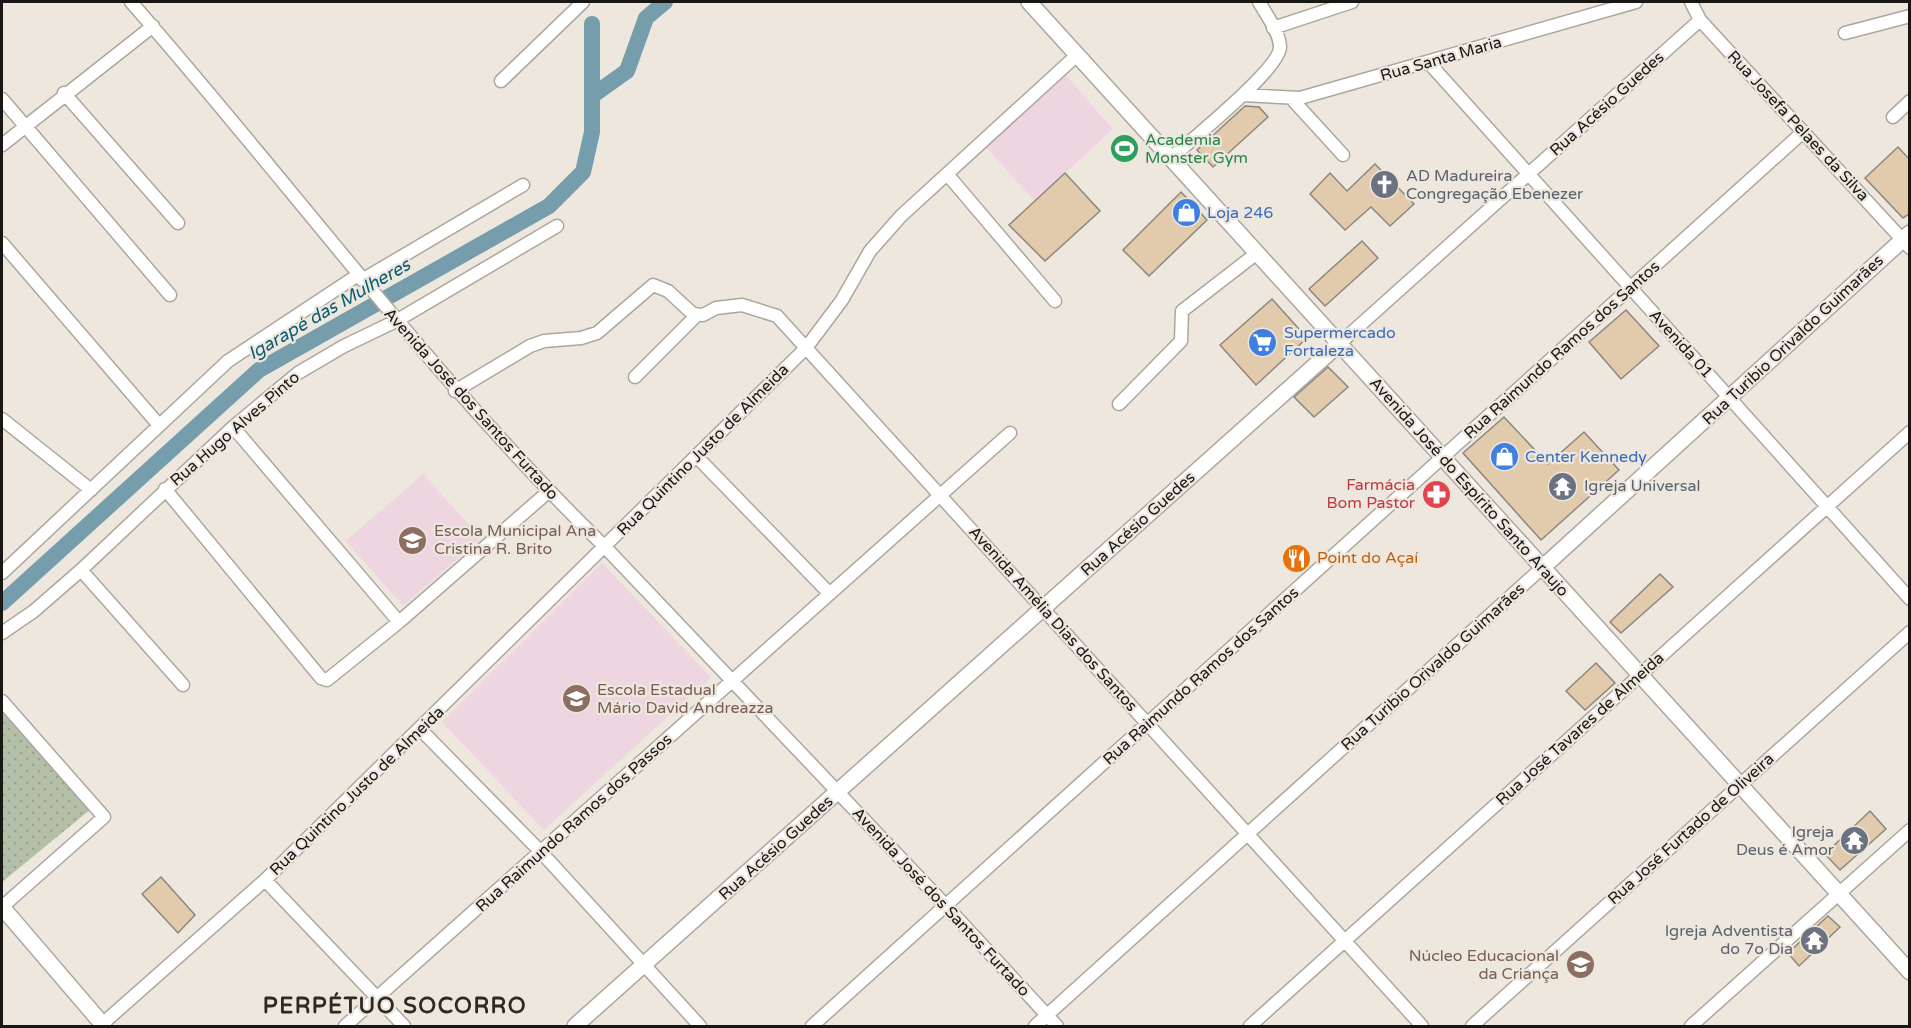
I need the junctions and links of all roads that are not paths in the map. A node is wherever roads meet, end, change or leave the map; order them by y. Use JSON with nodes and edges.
{"nodes":[{"id":1,"x":131,"y":2,"type":"edge"},
{"id":2,"x":583,"y":2,"type":"edge"},
{"id":3,"x":1029,"y":2,"type":"edge"},
{"id":4,"x":1259,"y":2,"type":"edge"},
{"id":5,"x":1352,"y":2,"type":"edge"},
{"id":6,"x":1636,"y":2,"type":"edge"},
{"id":7,"x":1690,"y":2,"type":"edge"},
{"id":8,"x":1910,"y":16,"type":"edge"},
{"id":9,"x":1700,"y":20,"type":"junction"},
{"id":10,"x":153,"y":26,"type":"junction"},
{"id":11,"x":1273,"y":28,"type":"junction"},
{"id":12,"x":1845,"y":33,"type":"dead end"},
{"id":13,"x":1077,"y":55,"type":"junction"},
{"id":14,"x":1429,"y":63,"type":"junction"},
{"id":15,"x":501,"y":81,"type":"dead end"},
{"id":16,"x":64,"y":93,"type":"junction"},
{"id":17,"x":1243,"y":95,"type":"junction"},
{"id":18,"x":1291,"y":98,"type":"junction"},
{"id":19,"x":2,"y":99,"type":"edge"},
{"id":20,"x":1910,"y":101,"type":"edge"},
{"id":21,"x":1893,"y":117,"type":"dead end"},
{"id":22,"x":24,"y":125,"type":"junction"},
{"id":23,"x":1803,"y":132,"type":"junction"},
{"id":24,"x":2,"y":145,"type":"edge"},
{"id":25,"x":1343,"y":155,"type":"dead end"},
{"id":26,"x":1171,"y":158,"type":"junction"},
{"id":27,"x":947,"y":174,"type":"junction"},
{"id":28,"x":1528,"y":174,"type":"junction"},
{"id":29,"x":523,"y":185,"type":"dead end"},
{"id":30,"x":177,"y":223,"type":"dead end"},
{"id":31,"x":557,"y":226,"type":"dead end"},
{"id":32,"x":1907,"y":240,"type":"edge"},
{"id":33,"x":2,"y":243,"type":"edge"},
{"id":34,"x":1257,"y":253,"type":"junction"},
{"id":35,"x":363,"y":281,"type":"junction"},
{"id":36,"x":1631,"y":288,"type":"junction"},
{"id":37,"x":170,"y":295,"type":"dead end"},
{"id":38,"x":1055,"y":301,"type":"dead end"},
{"id":39,"x":697,"y":315,"type":"junction"},
{"id":40,"x":392,"y":317,"type":"junction"},
{"id":41,"x":1339,"y":344,"type":"junction"},
{"id":42,"x":806,"y":348,"type":"junction"},
{"id":43,"x":635,"y":377,"type":"dead end"},
{"id":44,"x":456,"y":391,"type":"junction"},
{"id":45,"x":1730,"y":399,"type":"junction"},
{"id":46,"x":1119,"y":404,"type":"dead end"},
{"id":47,"x":2,"y":419,"type":"edge"},
{"id":48,"x":158,"y":424,"type":"junction"},
{"id":49,"x":233,"y":426,"type":"junction"},
{"id":50,"x":1910,"y":432,"type":"edge"},
{"id":51,"x":1010,"y":433,"type":"dead end"},
{"id":52,"x":696,"y":456,"type":"junction"},
{"id":53,"x":1442,"y":458,"type":"junction"},
{"id":54,"x":165,"y":489,"type":"junction"},
{"id":55,"x":91,"y":490,"type":"junction"},
{"id":56,"x":548,"y":492,"type":"junction"},
{"id":57,"x":940,"y":494,"type":"junction"},
{"id":58,"x":1827,"y":507,"type":"junction"},
{"id":59,"x":605,"y":547,"type":"junction"},
{"id":60,"x":1542,"y":568,"type":"junction"},
{"id":61,"x":81,"y":570,"type":"junction"},
{"id":62,"x":2,"y":573,"type":"edge"},
{"id":63,"x":829,"y":593,"type":"junction"},
{"id":64,"x":1910,"y":598,"type":"edge"},
{"id":65,"x":1043,"y":609,"type":"junction"},
{"id":66,"x":399,"y":622,"type":"junction"},
{"id":67,"x":1910,"y":632,"type":"edge"},
{"id":68,"x":2,"y":633,"type":"edge"},
{"id":69,"x":1640,"y":675,"type":"junction"},
{"id":70,"x":733,"y":682,"type":"junction"},
{"id":71,"x":183,"y":685,"type":"dead end"},
{"id":72,"x":2,"y":701,"type":"edge"},
{"id":73,"x":1148,"y":723,"type":"junction"},
{"id":74,"x":420,"y":729,"type":"junction"},
{"id":75,"x":1740,"y":785,"type":"junction"},
{"id":76,"x":838,"y":793,"type":"junction"},
{"id":77,"x":1910,"y":830,"type":"edge"},
{"id":78,"x":1249,"y":833,"type":"junction"},
{"id":79,"x":541,"y":852,"type":"junction"},
{"id":80,"x":265,"y":880,"type":"junction"},
{"id":81,"x":1838,"y":894,"type":"junction"},
{"id":82,"x":946,"y":906,"type":"junction"},
{"id":83,"x":2,"y":907,"type":"edge"},
{"id":84,"x":1346,"y":940,"type":"junction"},
{"id":85,"x":644,"y":965,"type":"junction"},
{"id":86,"x":1910,"y":972,"type":"edge"},
{"id":87,"x":378,"y":998,"type":"junction"},
{"id":88,"x":1047,"y":1016,"type":"junction"},
{"id":89,"x":102,"y":1026,"type":"edge"},
{"id":90,"x":345,"y":1026,"type":"edge"},
{"id":91,"x":404,"y":1026,"type":"edge"},
{"id":92,"x":575,"y":1026,"type":"edge"},
{"id":93,"x":700,"y":1026,"type":"edge"},
{"id":94,"x":812,"y":1026,"type":"edge"},
{"id":95,"x":1035,"y":1026,"type":"edge"},
{"id":96,"x":1057,"y":1026,"type":"edge"},
{"id":97,"x":1250,"y":1026,"type":"edge"},
{"id":98,"x":1422,"y":1026,"type":"edge"},
{"id":99,"x":1472,"y":1026,"type":"edge"},
{"id":100,"x":1691,"y":1026,"type":"edge"}],
"edges":[{"from":1,"to":10,"type":"street","name":"Avenida José dos Santos Furtado"},
{"from":2,"to":15,"type":"street"},
{"from":3,"to":13,"type":"street","name":"Avenida José do Espírito Santo Araujo"},
{"from":4,"to":11,"type":"street"},
{"from":5,"to":11,"type":"street"},
{"from":6,"to":14,"type":"street","name":"Rua Santa Maria"},
{"from":7,"to":9,"type":"street","name":"Rua Josefa Pelaes da Silva"},
{"from":8,"to":12,"type":"street"},
{"from":9,"to":23,"type":"street","name":"Rua Josefa Pelaes da Silva"},
{"from":9,"to":28,"type":"street","name":"Rua Acésio Guedes"},
{"from":10,"to":16,"type":"street"},
{"from":10,"to":35,"type":"street","name":"Avenida José dos Santos Furtado"},
{"from":11,"to":17,"type":"street"},
{"from":13,"to":26,"type":"street","name":"Avenida José do Espírito Santo Araujo"},
{"from":13,"to":27,"type":"street","name":"Rua Quintino Justo de Almeida"},
{"from":14,"to":18,"type":"street","name":"Rua Santa Maria"},
{"from":14,"to":28,"type":"street","name":"Avenida 01"},
{"from":16,"to":22,"type":"street"},
{"from":16,"to":30,"type":"street"},
{"from":17,"to":18,"type":"street","name":"Rua Santa Maria"},
{"from":17,"to":26,"type":"street"},
{"from":18,"to":25,"type":"street"},
{"from":19,"to":22,"type":"street"},
{"from":20,"to":21,"type":"street"},
{"from":22,"to":24,"type":"street"},
{"from":22,"to":37,"type":"street"},
{"from":23,"to":32,"type":"street","name":"Rua Josefa Pelaes da Silva"},
{"from":23,"to":36,"type":"street","name":"Rua Raimundo Ramos dos Santos"},
{"from":26,"to":34,"type":"street","name":"Avenida José do Espírito Santo Araujo"},
{"from":27,"to":38,"type":"street"},
{"from":27,"to":42,"type":"street","name":"Rua Quintino Justo de Almeida"},
{"from":28,"to":36,"type":"street","name":"Avenida 01"},
{"from":28,"to":41,"type":"street","name":"Rua Acésio Guedes"},
{"from":29,"to":35,"type":"street"},
{"from":31,"to":40,"type":"street","name":"Rua Hugo Alves Pinto"},
{"from":32,"to":45,"type":"street","name":"Rua Turibio Orivaldo Guimarães"},
{"from":33,"to":48,"type":"street"},
{"from":34,"to":41,"type":"street","name":"Avenida José do Espírito Santo Araujo"},
{"from":34,"to":46,"type":"street"},
{"from":35,"to":40,"type":"street","name":"Avenida José dos Santos Furtado"},
{"from":35,"to":48,"type":"street"},
{"from":36,"to":45,"type":"street","name":"Avenida 01"},
{"from":36,"to":53,"type":"street","name":"Rua Raimundo Ramos dos Santos"},
{"from":39,"to":42,"type":"street","name":"Avenida Amélia Dias dos Santos"},
{"from":39,"to":43,"type":"street"},
{"from":39,"to":44,"type":"street"},
{"from":40,"to":44,"type":"street","name":"Avenida José dos Santos Furtado"},
{"from":40,"to":49,"type":"street","name":"Rua Hugo Alves Pinto"},
{"from":41,"to":53,"type":"street","name":"Avenida José do Espírito Santo Araujo"},
{"from":41,"to":65,"type":"street","name":"Rua Acésio Guedes"},
{"from":42,"to":52,"type":"street","name":"Rua Quintino Justo de Almeida"},
{"from":42,"to":57,"type":"street","name":"Avenida Amélia Dias dos Santos"},
{"from":44,"to":56,"type":"street","name":"Avenida José dos Santos Furtado"},
{"from":45,"to":58,"type":"street","name":"Avenida 01"},
{"from":45,"to":60,"type":"street","name":"Rua Turibio Orivaldo Guimarães"},
{"from":47,"to":55,"type":"street"},
{"from":48,"to":55,"type":"street"},
{"from":49,"to":54,"type":"street","name":"Rua Hugo Alves Pinto"},
{"from":49,"to":66,"type":"street"},
{"from":50,"to":58,"type":"street","name":"Rua José Tavares de Almeida"},
{"from":51,"to":57,"type":"street","name":"Rua Raimundo Ramos dos Passos"},
{"from":52,"to":59,"type":"street","name":"Rua Quintino Justo de Almeida"},
{"from":52,"to":63,"type":"street"},
{"from":53,"to":60,"type":"street","name":"Avenida José do Espírito Santo Araujo"},
{"from":53,"to":73,"type":"street","name":"Rua Raimundo Ramos dos Santos"},
{"from":54,"to":61,"type":"street","name":"Rua Hugo Alves Pinto"},
{"from":54,"to":66,"type":"street"},
{"from":55,"to":62,"type":"street"},
{"from":56,"to":59,"type":"street","name":"Avenida José dos Santos Furtado"},
{"from":56,"to":66,"type":"street"},
{"from":57,"to":63,"type":"street","name":"Rua Raimundo Ramos dos Passos"},
{"from":57,"to":65,"type":"street","name":"Avenida Amélia Dias dos Santos"},
{"from":58,"to":64,"type":"street","name":"Avenida 01"},
{"from":58,"to":69,"type":"street","name":"Rua José Tavares de Almeida"},
{"from":59,"to":70,"type":"street","name":"Avenida José dos Santos Furtado"},
{"from":59,"to":74,"type":"street","name":"Rua Quintino Justo de Almeida"},
{"from":60,"to":69,"type":"street","name":"Avenida José do Espírito Santo Araujo"},
{"from":60,"to":78,"type":"street","name":"Rua Turibio Orivaldo Guimarães"},
{"from":61,"to":68,"type":"street","name":"Rua Hugo Alves Pinto"},
{"from":61,"to":71,"type":"street"},
{"from":63,"to":70,"type":"street","name":"Rua Raimundo Ramos dos Passos"},
{"from":65,"to":73,"type":"street","name":"Avenida Amélia Dias dos Santos"},
{"from":65,"to":76,"type":"street","name":"Rua Acésio Guedes"},
{"from":67,"to":75,"type":"street","name":"Rua José Furtado de Oliveira"},
{"from":69,"to":75,"type":"street","name":"Avenida José do Espírito Santo Araujo"},
{"from":69,"to":84,"type":"street","name":"Rua José Tavares de Almeida"},
{"from":70,"to":76,"type":"street","name":"Avenida José dos Santos Furtado"},
{"from":70,"to":79,"type":"street","name":"Rua Raimundo Ramos dos Passos"},
{"from":72,"to":83,"type":"street"},
{"from":73,"to":78,"type":"street","name":"Avenida Amélia Dias dos Santos"},
{"from":73,"to":82,"type":"street","name":"Rua Raimundo Ramos dos Santos"},
{"from":74,"to":79,"type":"street"},
{"from":74,"to":80,"type":"street","name":"Rua Quintino Justo de Almeida"},
{"from":75,"to":81,"type":"street","name":"Avenida José do Espírito Santo Araujo"},
{"from":75,"to":99,"type":"street","name":"Rua José Furtado de Oliveira"},
{"from":76,"to":82,"type":"street","name":"Avenida José dos Santos Furtado"},
{"from":76,"to":85,"type":"street","name":"Rua Acésio Guedes"},
{"from":77,"to":81,"type":"street"},
{"from":78,"to":84,"type":"street","name":"Avenida Amélia Dias dos Santos"},
{"from":78,"to":88,"type":"street","name":"Rua Turibio Orivaldo Guimarães"},
{"from":79,"to":85,"type":"street"},
{"from":79,"to":87,"type":"street","name":"Rua Raimundo Ramos dos Passos"},
{"from":80,"to":87,"type":"street"},
{"from":80,"to":89,"type":"street","name":"Rua Quintino Justo de Almeida"},
{"from":81,"to":86,"type":"street","name":"Avenida José do Espírito Santo Araujo"},
{"from":81,"to":100,"type":"street"},
{"from":82,"to":88,"type":"street","name":"Avenida José dos Santos Furtado"},
{"from":82,"to":94,"type":"street","name":"Rua Raimundo Ramos dos Santos"},
{"from":83,"to":89,"type":"street"},
{"from":84,"to":97,"type":"street","name":"Rua José Tavares de Almeida"},
{"from":84,"to":98,"type":"street","name":"Avenida Amélia Dias dos Santos"},
{"from":85,"to":92,"type":"street","name":"Rua Acésio Guedes"},
{"from":85,"to":93,"type":"street"},
{"from":87,"to":90,"type":"street","name":"Rua Raimundo Ramos dos Passos"},
{"from":87,"to":91,"type":"street"},
{"from":88,"to":95,"type":"street","name":"Rua Turibio Orivaldo Guimarães"},
{"from":88,"to":96,"type":"street","name":"Avenida José dos Santos Furtado"}]}
